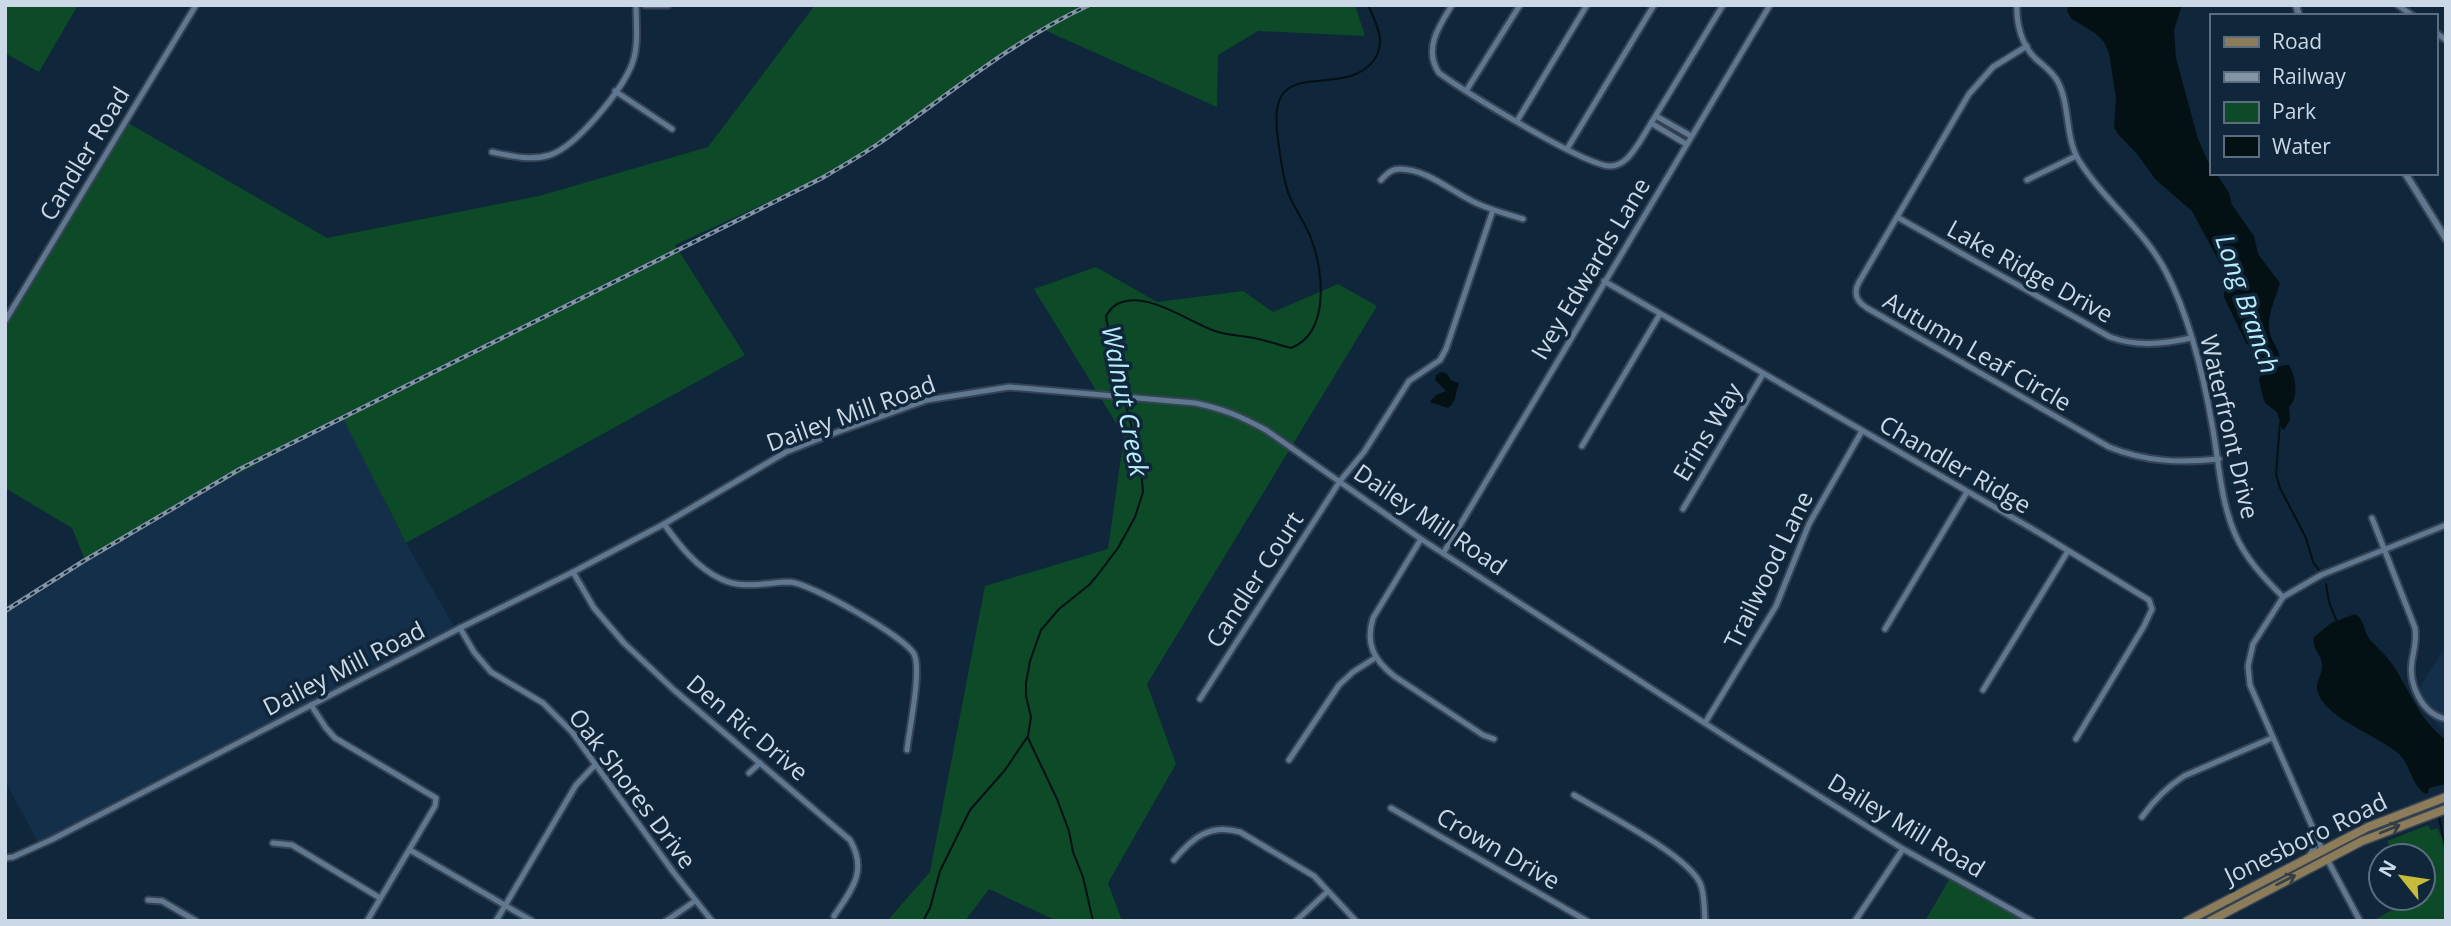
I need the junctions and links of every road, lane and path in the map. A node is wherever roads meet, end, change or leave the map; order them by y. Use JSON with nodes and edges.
{"nodes":[{"id":1,"x":196,"y":5,"type":"edge"},
{"id":2,"x":636,"y":5,"type":"edge"},
{"id":3,"x":645,"y":5,"type":"edge"},
{"id":4,"x":668,"y":5,"type":"edge"},
{"id":5,"x":1452,"y":5,"type":"edge"},
{"id":6,"x":1520,"y":5,"type":"edge"},
{"id":7,"x":1587,"y":5,"type":"edge"},
{"id":8,"x":1654,"y":5,"type":"edge"},
{"id":9,"x":1723,"y":5,"type":"edge"},
{"id":10,"x":1759,"y":5,"type":"edge"},
{"id":11,"x":2017,"y":5,"type":"edge"},
{"id":12,"x":1768,"y":8,"type":"edge"},
{"id":13,"x":2026,"y":46,"type":"junction"},
{"id":14,"x":615,"y":91,"type":"junction"},
{"id":15,"x":1466,"y":91,"type":"junction"},
{"id":16,"x":1656,"y":116,"type":"junction"},
{"id":17,"x":1517,"y":121,"type":"junction"},
{"id":18,"x":1651,"y":123,"type":"junction"},
{"id":19,"x":672,"y":129,"type":"dead end"},
{"id":20,"x":1691,"y":136,"type":"junction"},
{"id":21,"x":1686,"y":144,"type":"junction"},
{"id":22,"x":1567,"y":149,"type":"junction"},
{"id":23,"x":492,"y":152,"type":"dead end"},
{"id":24,"x":2076,"y":156,"type":"junction"},
{"id":25,"x":2406,"y":175,"type":"edge"},
{"id":26,"x":1381,"y":180,"type":"dead end"},
{"id":27,"x":2027,"y":180,"type":"dead end"},
{"id":28,"x":1493,"y":210,"type":"junction"},
{"id":29,"x":1897,"y":216,"type":"junction"},
{"id":30,"x":1523,"y":219,"type":"dead end"},
{"id":31,"x":2446,"y":239,"type":"edge"},
{"id":32,"x":1604,"y":281,"type":"junction"},
{"id":33,"x":1660,"y":314,"type":"junction"},
{"id":34,"x":5,"y":321,"type":"edge"},
{"id":35,"x":2191,"y":338,"type":"junction"},
{"id":36,"x":1763,"y":374,"type":"junction"},
{"id":37,"x":1862,"y":431,"type":"junction"},
{"id":38,"x":1582,"y":446,"type":"dead end"},
{"id":39,"x":2218,"y":459,"type":"junction"},
{"id":40,"x":1340,"y":481,"type":"junction"},
{"id":41,"x":1967,"y":492,"type":"junction"},
{"id":42,"x":1683,"y":509,"type":"dead end"},
{"id":43,"x":2372,"y":518,"type":"dead end"},
{"id":44,"x":664,"y":524,"type":"junction"},
{"id":45,"x":2446,"y":525,"type":"edge"},
{"id":46,"x":1420,"y":538,"type":"junction"},
{"id":47,"x":2384,"y":549,"type":"junction"},
{"id":48,"x":2068,"y":551,"type":"junction"},
{"id":49,"x":1444,"y":552,"type":"junction"},
{"id":50,"x":573,"y":572,"type":"junction"},
{"id":51,"x":2283,"y":597,"type":"junction"},
{"id":52,"x":460,"y":628,"type":"junction"},
{"id":53,"x":1885,"y":629,"type":"dead end"},
{"id":54,"x":1375,"y":658,"type":"junction"},
{"id":55,"x":1983,"y":690,"type":"dead end"},
{"id":56,"x":1200,"y":699,"type":"dead end"},
{"id":57,"x":311,"y":705,"type":"junction"},
{"id":58,"x":2446,"y":719,"type":"edge"},
{"id":59,"x":1705,"y":723,"type":"junction"},
{"id":60,"x":2272,"y":738,"type":"junction"},
{"id":61,"x":1494,"y":739,"type":"dead end"},
{"id":62,"x":2076,"y":739,"type":"dead end"},
{"id":63,"x":907,"y":750,"type":"dead end"},
{"id":64,"x":1289,"y":760,"type":"dead end"},
{"id":65,"x":760,"y":763,"type":"junction"},
{"id":66,"x":596,"y":764,"type":"junction"},
{"id":67,"x":749,"y":773,"type":"dead end"},
{"id":68,"x":1574,"y":795,"type":"dead end"},
{"id":69,"x":2446,"y":797,"type":"edge"},
{"id":70,"x":1391,"y":808,"type":"dead end"},
{"id":71,"x":2446,"y":809,"type":"edge"},
{"id":72,"x":2142,"y":817,"type":"dead end"},
{"id":73,"x":2316,"y":834,"type":"junction"},
{"id":74,"x":2339,"y":841,"type":"junction"},
{"id":75,"x":273,"y":843,"type":"dead end"},
{"id":76,"x":1903,"y":849,"type":"junction"},
{"id":77,"x":2322,"y":849,"type":"junction"},
{"id":78,"x":410,"y":850,"type":"junction"},
{"id":79,"x":2339,"y":853,"type":"junction"},
{"id":80,"x":2309,"y":856,"type":"junction"},
{"id":81,"x":5,"y":858,"type":"edge"},
{"id":82,"x":2327,"y":859,"type":"junction"},
{"id":83,"x":1174,"y":860,"type":"dead end"},
{"id":84,"x":2308,"y":869,"type":"junction"},
{"id":85,"x":2334,"y":871,"type":"junction"},
{"id":86,"x":1327,"y":891,"type":"junction"},
{"id":87,"x":380,"y":898,"type":"junction"},
{"id":88,"x":148,"y":900,"type":"dead end"},
{"id":89,"x":695,"y":901,"type":"junction"},
{"id":90,"x":505,"y":905,"type":"junction"},
{"id":91,"x":834,"y":916,"type":"dead end"},
{"id":92,"x":196,"y":921,"type":"edge"},
{"id":93,"x":367,"y":921,"type":"edge"},
{"id":94,"x":496,"y":921,"type":"edge"},
{"id":95,"x":532,"y":921,"type":"edge"},
{"id":96,"x":666,"y":921,"type":"edge"},
{"id":97,"x":712,"y":921,"type":"edge"},
{"id":98,"x":1296,"y":921,"type":"edge"},
{"id":99,"x":1356,"y":921,"type":"edge"},
{"id":100,"x":1587,"y":921,"type":"edge"},
{"id":101,"x":1704,"y":921,"type":"edge"},
{"id":102,"x":1855,"y":921,"type":"edge"},
{"id":103,"x":2032,"y":921,"type":"edge"},
{"id":104,"x":2187,"y":921,"type":"edge"},
{"id":105,"x":2210,"y":921,"type":"edge"},
{"id":106,"x":2360,"y":921,"type":"edge"}],
"edges":[{"from":1,"to":34,"type":"street","name":"Candler Road"},
{"from":2,"to":14,"type":"street"},
{"from":3,"to":4,"type":"street"},
{"from":5,"to":15,"type":"street"},
{"from":6,"to":15,"type":"street"},
{"from":7,"to":17,"type":"street"},
{"from":8,"to":22,"type":"street"},
{"from":9,"to":16,"type":"street"},
{"from":10,"to":12,"type":"street"},
{"from":11,"to":13,"type":"street","name":"Waterfront Drive"},
{"from":12,"to":20,"type":"street","name":"Ivey Edwards Lane"},
{"from":13,"to":24,"type":"street","name":"Waterfront Drive"},
{"from":13,"to":29,"type":"street","name":"Autumn Leaf Circle"},
{"from":14,"to":19,"type":"street"},
{"from":14,"to":23,"type":"street"},
{"from":15,"to":17,"type":"street"},
{"from":16,"to":18,"type":"street"},
{"from":16,"to":20,"type":"street"},
{"from":17,"to":22,"type":"street"},
{"from":18,"to":21,"type":"street"},
{"from":18,"to":22,"type":"street"},
{"from":20,"to":21,"type":"street","name":"Ivey Edwards Lane"},
{"from":21,"to":32,"type":"street","name":"Ivey Edwards Lane"},
{"from":24,"to":27,"type":"street"},
{"from":24,"to":35,"type":"street","name":"Waterfront Drive"},
{"from":25,"to":31,"type":"street"},
{"from":26,"to":28,"type":"street"},
{"from":28,"to":30,"type":"street"},
{"from":28,"to":40,"type":"street","name":"Candler Court"},
{"from":29,"to":35,"type":"street","name":"Lake Ridge Drive"},
{"from":29,"to":39,"type":"street","name":"Autumn Leaf Circle"},
{"from":32,"to":33,"type":"street","name":"Chandler Ridge"},
{"from":32,"to":49,"type":"street","name":"Ivey Edwards Lane"},
{"from":33,"to":36,"type":"street","name":"Chandler Ridge"},
{"from":33,"to":38,"type":"street"},
{"from":35,"to":39,"type":"street","name":"Waterfront Drive"},
{"from":36,"to":37,"type":"street","name":"Chandler Ridge"},
{"from":36,"to":42,"type":"street","name":"Erins Way"},
{"from":37,"to":41,"type":"street","name":"Chandler Ridge"},
{"from":37,"to":59,"type":"street","name":"Trailwood Lane"},
{"from":39,"to":51,"type":"street","name":"Waterfront Drive"},
{"from":40,"to":44,"type":"street","name":"Dailey Mill Road"},
{"from":40,"to":46,"type":"street","name":"Dailey Mill Road"},
{"from":40,"to":56,"type":"street","name":"Candler Court"},
{"from":41,"to":48,"type":"street","name":"Chandler Ridge"},
{"from":41,"to":53,"type":"street"},
{"from":43,"to":47,"type":"street"},
{"from":44,"to":50,"type":"street","name":"Dailey Mill Road"},
{"from":44,"to":63,"type":"street"},
{"from":45,"to":47,"type":"street"},
{"from":46,"to":49,"type":"street","name":"Dailey Mill Road"},
{"from":46,"to":54,"type":"street"},
{"from":47,"to":51,"type":"street"},
{"from":47,"to":58,"type":"street"},
{"from":48,"to":55,"type":"street"},
{"from":48,"to":62,"type":"street","name":"Chandler Ridge"},
{"from":49,"to":59,"type":"street","name":"Dailey Mill Road"},
{"from":50,"to":52,"type":"street","name":"Dailey Mill Road"},
{"from":50,"to":65,"type":"street","name":"Den Ric Drive"},
{"from":51,"to":60,"type":"street"},
{"from":52,"to":57,"type":"street","name":"Dailey Mill Road"},
{"from":52,"to":66,"type":"street","name":"Oak Shores Drive"},
{"from":54,"to":61,"type":"street"},
{"from":54,"to":64,"type":"street"},
{"from":57,"to":78,"type":"street"},
{"from":57,"to":81,"type":"street","name":"Dailey Mill Road"},
{"from":59,"to":76,"type":"street","name":"Dailey Mill Road"},
{"from":60,"to":72,"type":"street"},
{"from":60,"to":73,"type":"street"},
{"from":65,"to":67,"type":"street"},
{"from":65,"to":91,"type":"street","name":"Den Ric Drive"},
{"from":66,"to":89,"type":"street","name":"Oak Shores Drive"},
{"from":66,"to":90,"type":"street"},
{"from":68,"to":101,"type":"street"},
{"from":69,"to":74,"type":"main road","name":"Jonesboro Road"},
{"from":70,"to":100,"type":"street","name":"Crown Drive"},
{"from":79,"to":71,"type":"main road","name":"Jonesboro Road","one_way":true},
{"from":73,"to":77,"type":"street"},
{"from":73,"to":80,"type":"street"},
{"from":74,"to":77,"type":"main road","name":"Jonesboro Road"},
{"from":74,"to":82,"type":"main road"},
{"from":75,"to":87,"type":"street"},
{"from":76,"to":102,"type":"street"},
{"from":76,"to":103,"type":"street","name":"Dailey Mill Road"},
{"from":77,"to":80,"type":"main road","name":"Jonesboro Road"},
{"from":77,"to":84,"type":"main road"},
{"from":78,"to":87,"type":"street"},
{"from":78,"to":90,"type":"street"},
{"from":79,"to":82,"type":"main road","name":"Jonesboro Road"},
{"from":79,"to":85,"type":"street"},
{"from":80,"to":104,"type":"main road","name":"Jonesboro Road"},
{"from":82,"to":84,"type":"main road","name":"Jonesboro Road"},
{"from":82,"to":85,"type":"street"},
{"from":83,"to":86,"type":"street"},
{"from":105,"to":84,"type":"main road","name":"Jonesboro Road","one_way":true},
{"from":85,"to":106,"type":"street"},
{"from":86,"to":98,"type":"street"},
{"from":86,"to":99,"type":"street"},
{"from":87,"to":93,"type":"street"},
{"from":88,"to":92,"type":"street"},
{"from":89,"to":96,"type":"street"},
{"from":89,"to":97,"type":"street","name":"Oak Shores Drive"},
{"from":90,"to":94,"type":"street"},
{"from":90,"to":95,"type":"street"}]}
